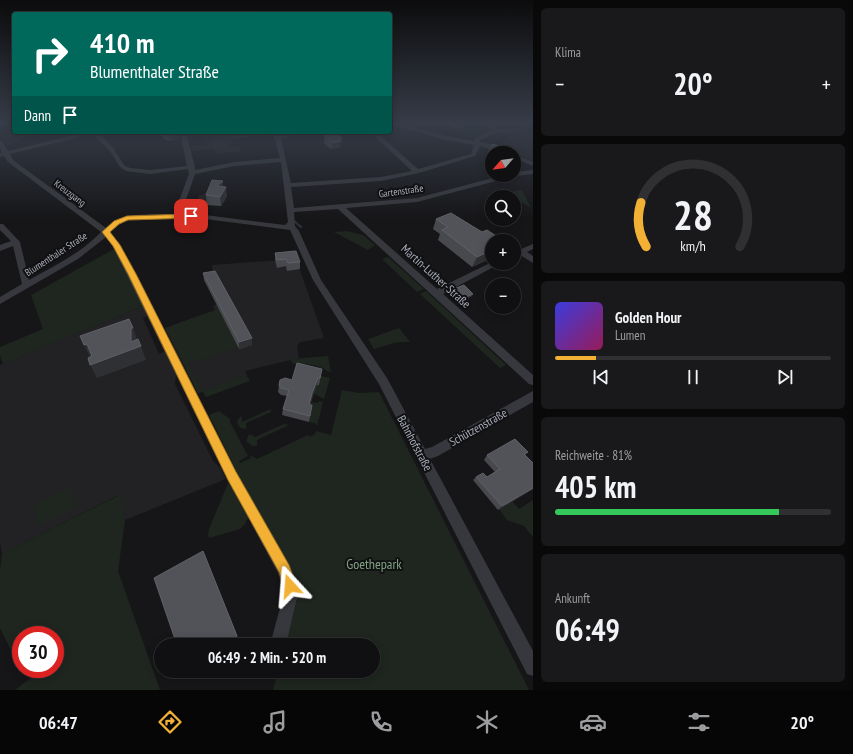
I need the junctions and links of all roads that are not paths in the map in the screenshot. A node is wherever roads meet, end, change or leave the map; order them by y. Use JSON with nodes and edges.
{"nodes":[{"id":1,"x":7,"y":155,"type":"edge"},
{"id":2,"x":115,"y":155,"type":"edge"},
{"id":3,"x":189,"y":155,"type":"edge"},
{"id":4,"x":282,"y":155,"type":"edge"},
{"id":5,"x":399,"y":155,"type":"edge"},
{"id":6,"x":471,"y":155,"type":"edge"},
{"id":7,"x":283,"y":160,"type":"junction"},
{"id":8,"x":521,"y":160,"type":"edge"},
{"id":9,"x":532,"y":167,"type":"edge"},
{"id":10,"x":192,"y":170,"type":"junction"},
{"id":11,"x":417,"y":172,"type":"junction"},
{"id":12,"x":521,"y":172,"type":"edge"},
{"id":13,"x":486,"y":182,"type":"edge"},
{"id":14,"x":287,"y":185,"type":"junction"},
{"id":15,"x":67,"y":193,"type":"dead end"},
{"id":16,"x":55,"y":195,"type":"junction"},
{"id":17,"x":340,"y":207,"type":"junction"},
{"id":18,"x":290,"y":210,"type":"junction"},
{"id":19,"x":177,"y":216,"type":"junction"},
{"id":20,"x":0,"y":226,"type":"edge"},
{"id":21,"x":288,"y":226,"type":"junction"},
{"id":22,"x":106,"y":232,"type":"junction"},
{"id":23,"x":16,"y":242,"type":"junction"},
{"id":24,"x":533,"y":246,"type":"edge"},
{"id":25,"x":0,"y":248,"type":"edge"},
{"id":26,"x":521,"y":252,"type":"edge"},
{"id":27,"x":521,"y":256,"type":"edge"},
{"id":28,"x":533,"y":260,"type":"edge"},
{"id":29,"x":485,"y":269,"type":"edge"},
{"id":30,"x":28,"y":285,"type":"junction"},
{"id":31,"x":438,"y":294,"type":"junction"},
{"id":32,"x":0,"y":301,"type":"edge"},
{"id":33,"x":533,"y":381,"type":"edge"},
{"id":34,"x":533,"y":396,"type":"edge"},
{"id":35,"x":422,"y":455,"type":"junction"},
{"id":36,"x":280,"y":638,"type":"edge"},
{"id":37,"x":533,"y":668,"type":"edge"}],
"edges":[{"from":1,"to":16,"type":"street","name":"Kreuzgang"},
{"from":2,"to":10,"type":"street"},
{"from":3,"to":10,"type":"street"},
{"from":4,"to":7,"type":"street"},
{"from":5,"to":11,"type":"street"},
{"from":6,"to":11,"type":"street"},
{"from":7,"to":10,"type":"street"},
{"from":7,"to":14,"type":"street"},
{"from":8,"to":9,"type":"street"},
{"from":9,"to":12,"type":"street","name":"Gartenstraße"},
{"from":10,"to":19,"type":"street"},
{"from":11,"to":14,"type":"street"},
{"from":13,"to":17,"type":"street","name":"Gartenstraße"},
{"from":14,"to":18,"type":"street"},
{"from":15,"to":16,"type":"street"},
{"from":16,"to":22,"type":"street","name":"Kreuzgang"},
{"from":17,"to":18,"type":"street","name":"Gartenstraße"},
{"from":17,"to":31,"type":"street","name":"Martin-Luther-Straße"},
{"from":18,"to":21,"type":"street"},
{"from":19,"to":21,"type":"street","name":"Blumenthaler Straße"},
{"from":19,"to":22,"type":"street","name":"Blumenthaler Straße"},
{"from":20,"to":23,"type":"street"},
{"from":21,"to":35,"type":"street","name":"Bahnhofstraße"},
{"from":22,"to":30,"type":"street","name":"Blumenthaler Straße"},
{"from":22,"to":36,"type":"street","name":"Kreuzgang"},
{"from":23,"to":25,"type":"street"},
{"from":23,"to":30,"type":"street"},
{"from":24,"to":26,"type":"street"},
{"from":27,"to":28,"type":"street"},
{"from":29,"to":31,"type":"street"},
{"from":30,"to":32,"type":"street","name":"Blumenthaler Straße"},
{"from":31,"to":33,"type":"street","name":"Martin-Luther-Straße"},
{"from":34,"to":35,"type":"street","name":"Schützenstraße"},
{"from":35,"to":37,"type":"street","name":"Bahnhofstraße"}]}
